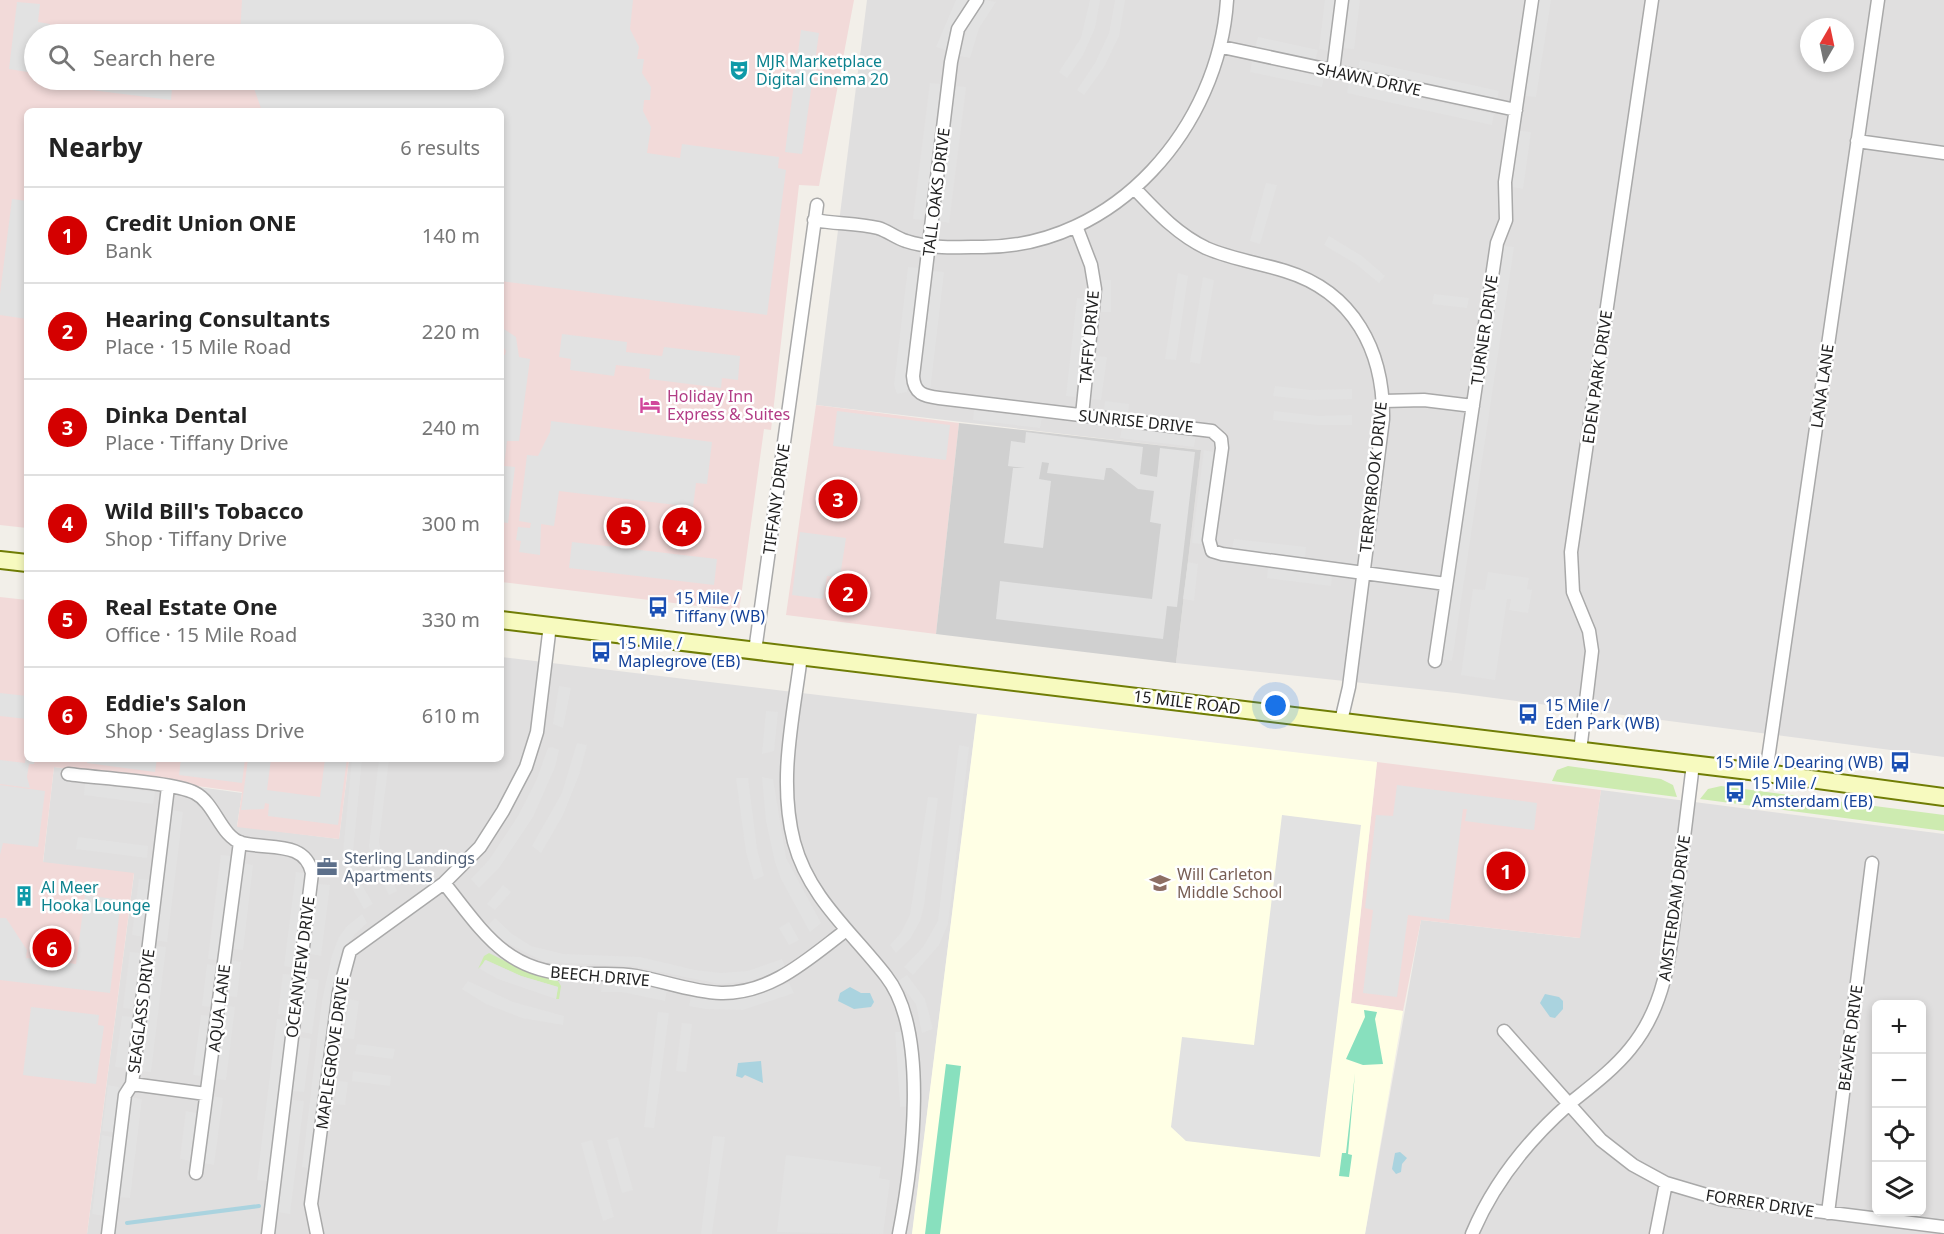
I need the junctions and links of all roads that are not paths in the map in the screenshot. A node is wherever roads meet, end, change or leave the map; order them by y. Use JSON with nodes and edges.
{"nodes":[{"id":1,"x":976,"y":0,"type":"edge"},
{"id":2,"x":1227,"y":0,"type":"edge"},
{"id":3,"x":1342,"y":0,"type":"edge"},
{"id":4,"x":1532,"y":0,"type":"edge"},
{"id":5,"x":1652,"y":0,"type":"edge"},
{"id":6,"x":1878,"y":0,"type":"edge"},
{"id":7,"x":1222,"y":47,"type":"junction"},
{"id":8,"x":1333,"y":71,"type":"junction"},
{"id":9,"x":1516,"y":110,"type":"junction"},
{"id":10,"x":1857,"y":141,"type":"junction"},
{"id":11,"x":1944,"y":153,"type":"edge"},
{"id":12,"x":1136,"y":190,"type":"junction"},
{"id":13,"x":817,"y":204,"type":"dead end"},
{"id":14,"x":814,"y":220,"type":"junction"},
{"id":15,"x":1076,"y":226,"type":"junction"},
{"id":16,"x":929,"y":245,"type":"junction"},
{"id":17,"x":916,"y":390,"type":"joint"},
{"id":18,"x":1383,"y":401,"type":"junction"},
{"id":19,"x":1473,"y":406,"type":"junction"},
{"id":20,"x":1082,"y":415,"type":"junction"},
{"id":21,"x":0,"y":560,"type":"edge"},
{"id":22,"x":24,"y":563,"type":"edge"},
{"id":23,"x":1363,"y":573,"type":"junction"},
{"id":24,"x":1446,"y":584,"type":"junction"},
{"id":25,"x":504,"y":620,"type":"edge"},
{"id":26,"x":550,"y":625,"type":"junction"},
{"id":27,"x":755,"y":651,"type":"junction"},
{"id":28,"x":801,"y":657,"type":"junction"},
{"id":29,"x":1434,"y":661,"type":"dead end"},
{"id":30,"x":1341,"y":721,"type":"junction"},
{"id":31,"x":1580,"y":751,"type":"junction"},
{"id":32,"x":1693,"y":764,"type":"junction"},
{"id":33,"x":1766,"y":773,"type":"junction"},
{"id":34,"x":68,"y":774,"type":"dead end"},
{"id":35,"x":168,"y":787,"type":"junction"},
{"id":36,"x":1944,"y":797,"type":"edge"},
{"id":37,"x":240,"y":842,"type":"junction"},
{"id":38,"x":1872,"y":863,"type":"dead end"},
{"id":39,"x":444,"y":883,"type":"junction"},
{"id":40,"x":845,"y":931,"type":"junction"},
{"id":41,"x":1504,"y":1031,"type":"dead end"},
{"id":42,"x":132,"y":1084,"type":"junction"},
{"id":43,"x":206,"y":1094,"type":"junction"},
{"id":44,"x":1568,"y":1105,"type":"junction"},
{"id":45,"x":196,"y":1173,"type":"dead end"},
{"id":46,"x":1666,"y":1182,"type":"junction"},
{"id":47,"x":1828,"y":1213,"type":"junction"},
{"id":48,"x":1944,"y":1227,"type":"edge"},
{"id":49,"x":108,"y":1234,"type":"edge"},
{"id":50,"x":268,"y":1234,"type":"edge"},
{"id":51,"x":317,"y":1234,"type":"edge"},
{"id":52,"x":899,"y":1234,"type":"edge"},
{"id":53,"x":1472,"y":1234,"type":"edge"},
{"id":54,"x":1656,"y":1234,"type":"edge"}],
"edges":[{"from":1,"to":16,"type":"street","name":"TALL OAKS DRIVE"},
{"from":2,"to":7,"type":"street"},
{"from":3,"to":8,"type":"street"},
{"from":4,"to":9,"type":"street","name":"TURNER DRIVE"},
{"from":5,"to":31,"type":"street","name":"EDEN PARK DRIVE"},
{"from":6,"to":10,"type":"street","name":"LANA LANE"},
{"from":7,"to":8,"type":"street","name":"SHAWN DRIVE"},
{"from":7,"to":12,"type":"street"},
{"from":8,"to":9,"type":"street","name":"SHAWN DRIVE"},
{"from":9,"to":19,"type":"street","name":"TURNER DRIVE"},
{"from":10,"to":11,"type":"street"},
{"from":10,"to":33,"type":"street","name":"LANA LANE"},
{"from":12,"to":15,"type":"street"},
{"from":12,"to":18,"type":"street","name":"TERRYBROOK DRIVE"},
{"from":13,"to":14,"type":"street","name":"TIFFANY DRIVE"},
{"from":14,"to":16,"type":"street"},
{"from":14,"to":27,"type":"street","name":"TIFFANY DRIVE"},
{"from":15,"to":16,"type":"street"},
{"from":15,"to":20,"type":"street","name":"TAFFY DRIVE"},
{"from":16,"to":17,"type":"street","name":"TALL OAKS DRIVE"},
{"from":17,"to":20,"type":"street","name":"SUNRISE DRIVE"},
{"from":18,"to":19,"type":"street"},
{"from":18,"to":23,"type":"street","name":"TERRYBROOK DRIVE"},
{"from":19,"to":24,"type":"street","name":"TURNER DRIVE"},
{"from":20,"to":23,"type":"street","name":"SUNRISE DRIVE"},
{"from":21,"to":22,"type":"main road"},
{"from":23,"to":24,"type":"street","name":"SUNRISE DRIVE"},
{"from":23,"to":30,"type":"street","name":"TERRYBROOK DRIVE"},
{"from":24,"to":29,"type":"street","name":"TURNER DRIVE"},
{"from":25,"to":26,"type":"main road","name":"15 MILE ROAD"},
{"from":26,"to":27,"type":"main road","name":"15 MILE ROAD"},
{"from":26,"to":39,"type":"street","name":"MAPLEGROVE DRIVE"},
{"from":27,"to":28,"type":"main road","name":"15 MILE ROAD"},
{"from":28,"to":30,"type":"main road","name":"15 MILE ROAD"},
{"from":28,"to":40,"type":"street"},
{"from":30,"to":31,"type":"main road","name":"15 MILE ROAD"},
{"from":31,"to":32,"type":"main road","name":"15 MILE ROAD"},
{"from":32,"to":33,"type":"main road","name":"15 MILE ROAD"},
{"from":32,"to":44,"type":"street","name":"AMSTERDAM DRIVE"},
{"from":33,"to":36,"type":"main road","name":"15 MILE ROAD"},
{"from":34,"to":35,"type":"street"},
{"from":35,"to":37,"type":"street"},
{"from":35,"to":42,"type":"street","name":"SEAGLASS DRIVE"},
{"from":37,"to":43,"type":"street","name":"AQUA LANE"},
{"from":37,"to":50,"type":"street","name":"OCEANVIEW DRIVE"},
{"from":38,"to":47,"type":"street","name":"BEAVER DRIVE"},
{"from":39,"to":40,"type":"street","name":"BEECH DRIVE"},
{"from":39,"to":51,"type":"street","name":"MAPLEGROVE DRIVE"},
{"from":40,"to":52,"type":"street"},
{"from":41,"to":44,"type":"street","name":"FORRER DRIVE"},
{"from":42,"to":43,"type":"street"},
{"from":42,"to":49,"type":"street","name":"SEAGLASS DRIVE"},
{"from":43,"to":45,"type":"street","name":"AQUA LANE"},
{"from":44,"to":46,"type":"street","name":"FORRER DRIVE"},
{"from":44,"to":53,"type":"street","name":"AMSTERDAM DRIVE"},
{"from":46,"to":47,"type":"street","name":"FORRER DRIVE"},
{"from":46,"to":54,"type":"street"},
{"from":47,"to":48,"type":"street","name":"FORRER DRIVE"}]}
